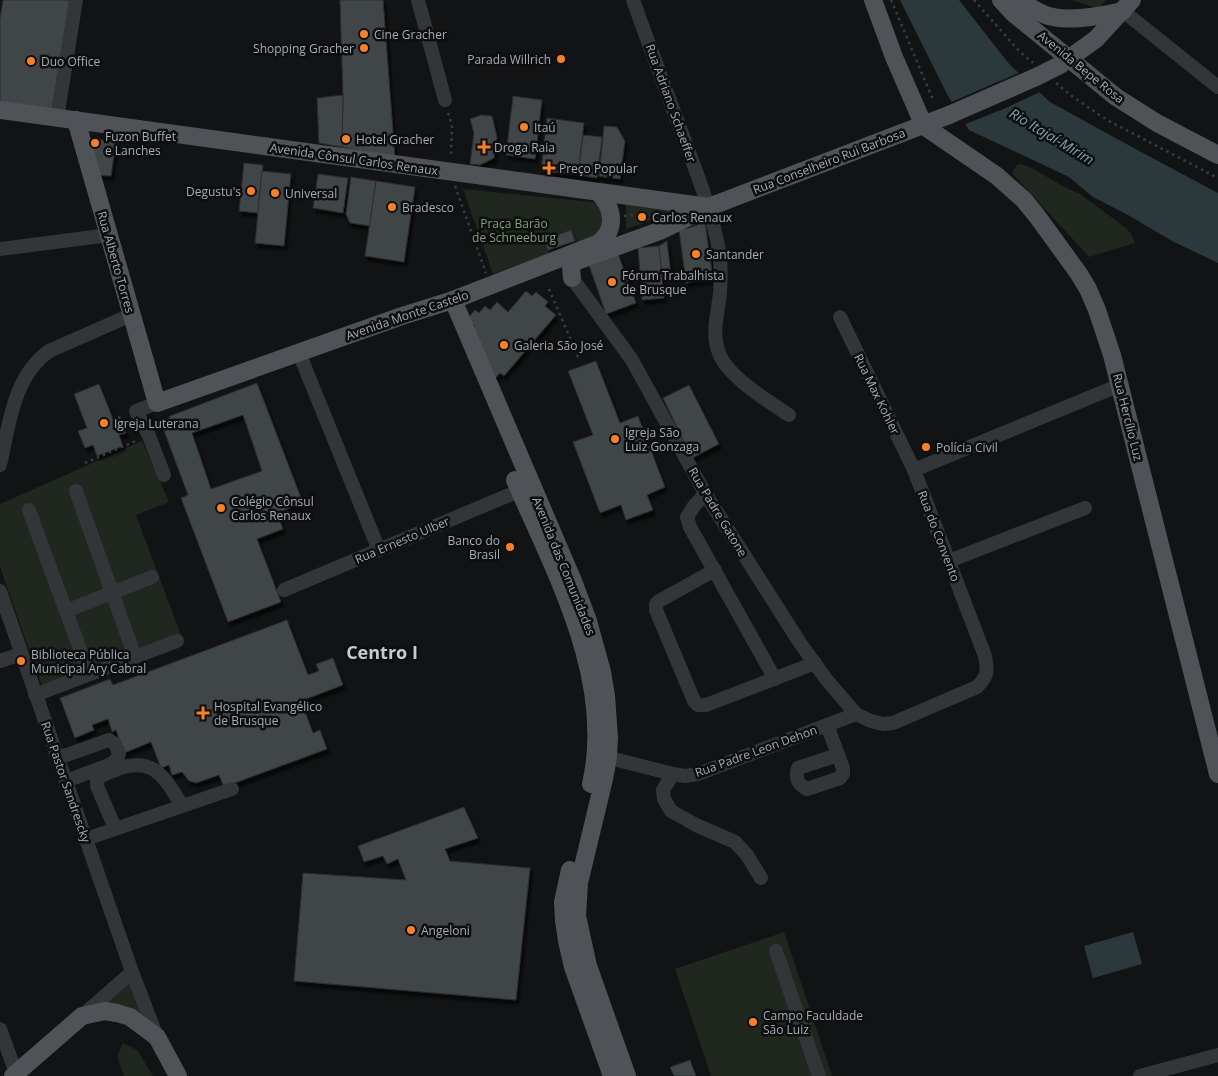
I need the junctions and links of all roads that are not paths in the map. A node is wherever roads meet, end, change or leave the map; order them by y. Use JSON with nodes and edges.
{"nodes":[{"id":1,"x":76,"y":0,"type":"edge"},
{"id":2,"x":418,"y":0,"type":"edge"},
{"id":3,"x":633,"y":0,"type":"edge"},
{"id":4,"x":873,"y":0,"type":"edge"},
{"id":5,"x":1001,"y":0,"type":"edge"},
{"id":6,"x":1021,"y":0,"type":"edge"},
{"id":7,"x":1127,"y":6,"type":"edge"},
{"id":8,"x":1218,"y":87,"type":"edge"},
{"id":9,"x":445,"y":100,"type":"road end"},
{"id":10,"x":0,"y":110,"type":"edge"},
{"id":11,"x":58,"y":118,"type":"junction"},
{"id":12,"x":76,"y":120,"type":"junction"},
{"id":13,"x":924,"y":126,"type":"junction"},
{"id":14,"x":1218,"y":155,"type":"edge"},
{"id":15,"x":598,"y":192,"type":"junction"},
{"id":16,"x":709,"y":207,"type":"junction"},
{"id":17,"x":108,"y":235,"type":"junction"},
{"id":18,"x":0,"y":249,"type":"edge"},
{"id":19,"x":572,"y":278,"type":"junction"},
{"id":20,"x":493,"y":285,"type":"junction"},
{"id":21,"x":448,"y":302,"type":"junction"},
{"id":22,"x":131,"y":315,"type":"junction"},
{"id":23,"x":840,"y":317,"type":"dead end"},
{"id":24,"x":299,"y":353,"type":"junction"},
{"id":25,"x":1120,"y":385,"type":"junction"},
{"id":26,"x":157,"y":403,"type":"junction"},
{"id":27,"x":789,"y":415,"type":"dead end"},
{"id":28,"x":0,"y":465,"type":"edge"},
{"id":29,"x":914,"y":470,"type":"junction"},
{"id":30,"x":164,"y":475,"type":"dead end"},
{"id":31,"x":525,"y":488,"type":"junction"},
{"id":32,"x":76,"y":491,"type":"dead end"},
{"id":33,"x":705,"y":494,"type":"junction"},
{"id":34,"x":1085,"y":508,"type":"dead end"},
{"id":35,"x":29,"y":510,"type":"dead end"},
{"id":36,"x":379,"y":550,"type":"junction"},
{"id":37,"x":949,"y":561,"type":"junction"},
{"id":38,"x":715,"y":570,"type":"junction"},
{"id":39,"x":152,"y":577,"type":"dead end"},
{"id":40,"x":284,"y":590,"type":"dead end"},
{"id":41,"x":0,"y":591,"type":"edge"},
{"id":42,"x":113,"y":592,"type":"junction"},
{"id":43,"x":66,"y":611,"type":"junction"},
{"id":44,"x":177,"y":641,"type":"dead end"},
{"id":45,"x":21,"y":654,"type":"junction"},
{"id":46,"x":135,"y":657,"type":"junction"},
{"id":47,"x":0,"y":661,"type":"edge"},
{"id":48,"x":815,"y":663,"type":"junction"},
{"id":49,"x":89,"y":674,"type":"junction"},
{"id":50,"x":775,"y":679,"type":"junction"},
{"id":51,"x":35,"y":695,"type":"junction"},
{"id":52,"x":856,"y":714,"type":"junction"},
{"id":53,"x":827,"y":725,"type":"junction"},
{"id":54,"x":1215,"y":745,"type":"edge"},
{"id":55,"x":838,"y":755,"type":"dead end"},
{"id":56,"x":602,"y":756,"type":"junction"},
{"id":57,"x":58,"y":758,"type":"junction"},
{"id":58,"x":673,"y":774,"type":"junction"},
{"id":59,"x":1218,"y":774,"type":"edge"},
{"id":60,"x":66,"y":781,"type":"junction"},
{"id":61,"x":232,"y":789,"type":"dead end"},
{"id":62,"x":182,"y":805,"type":"junction"},
{"id":63,"x":115,"y":828,"type":"junction"},
{"id":64,"x":86,"y":839,"type":"junction"},
{"id":65,"x":761,"y":878,"type":"dead end"},
{"id":66,"x":776,"y":952,"type":"dead end"},
{"id":67,"x":132,"y":972,"type":"junction"},
{"id":68,"x":82,"y":1016,"type":"junction"},
{"id":69,"x":0,"y":1029,"type":"edge"},
{"id":70,"x":604,"y":1033,"type":"junction"},
{"id":71,"x":157,"y":1037,"type":"junction"},
{"id":72,"x":1218,"y":1056,"type":"edge"},
{"id":73,"x":14,"y":1075,"type":"edge"},
{"id":74,"x":178,"y":1076,"type":"edge"},
{"id":75,"x":612,"y":1076,"type":"edge"},
{"id":76,"x":627,"y":1076,"type":"edge"},
{"id":77,"x":819,"y":1076,"type":"edge"},
{"id":78,"x":1140,"y":1076,"type":"edge"}],
"edges":[{"from":1,"to":11,"type":"street"},
{"from":2,"to":9,"type":"street"},
{"from":3,"to":16,"type":"street","name":"Rua Adriano Schaeffer"},
{"from":4,"to":13,"type":"main road"},
{"from":5,"to":14,"type":"main road","name":"Avenida Bepe Rosa"},
{"from":6,"to":7,"type":"main road"},
{"from":7,"to":8,"type":"street"},
{"from":7,"to":13,"type":"main road","name":"Rua Conselheiro Rui Barbosa","bridge":true},
{"from":10,"to":11,"type":"main road","name":"Avenida Cônsul Carlos Renaux"},
{"from":11,"to":12,"type":"main road","name":"Avenida Cônsul Carlos Renaux"},
{"from":12,"to":15,"type":"main road","name":"Avenida Cônsul Carlos Renaux"},
{"from":12,"to":17,"type":"main road","name":"Rua Alberto Torres"},
{"from":13,"to":16,"type":"main road","name":"Rua Conselheiro Rui Barbosa"},
{"from":13,"to":25,"type":"main road","name":"Rua Hercílio Luz"},
{"from":15,"to":16,"type":"main road","name":"Avenida Cônsul Carlos Renaux"},
{"from":15,"to":20,"type":"main road","name":"Avenida Monte Castelo"},
{"from":16,"to":19,"type":"main road"},
{"from":16,"to":27,"type":"street","name":"Rua Adriano Schaeffer"},
{"from":17,"to":18,"type":"street"},
{"from":17,"to":22,"type":"main road","name":"Rua Alberto Torres"},
{"from":19,"to":20,"type":"main road"},
{"from":19,"to":33,"type":"street","name":"Rua Padre Gatone"},
{"from":20,"to":21,"type":"main road","name":"Avenida Monte Castelo"},
{"from":21,"to":24,"type":"main road","name":"Avenida Monte Castelo"},
{"from":21,"to":31,"type":"main road","name":"Avenida das Comunidades"},
{"from":22,"to":26,"type":"main road","name":"Rua Alberto Torres"},
{"from":22,"to":28,"type":"street"},
{"from":23,"to":29,"type":"street","name":"Rua Max Kohler"},
{"from":24,"to":26,"type":"main road","name":"Avenida Monte Castelo"},
{"from":24,"to":36,"type":"street"},
{"from":25,"to":29,"type":"street"},
{"from":25,"to":54,"type":"main road","name":"Rua Hercílio Luz"},
{"from":26,"to":30,"type":"street"},
{"from":29,"to":37,"type":"street","name":"Rua do Convento"},
{"from":31,"to":36,"type":"street","name":"Rua Ernesto Ulber"},
{"from":31,"to":56,"type":"main road","name":"Avenida das Comunidades"},
{"from":32,"to":42,"type":"street"},
{"from":33,"to":38,"type":"street"},
{"from":33,"to":48,"type":"street","name":"Rua Padre Gatone"},
{"from":34,"to":37,"type":"street"},
{"from":35,"to":43,"type":"street"},
{"from":36,"to":40,"type":"street","name":"Rua Ernesto Ulber"},
{"from":37,"to":52,"type":"street","name":"Rua do Convento"},
{"from":38,"to":50,"type":"street"},
{"from":38,"to":50,"type":"street"},
{"from":39,"to":42,"type":"street"},
{"from":41,"to":45,"type":"street","name":"Rua Pastor Sandrescky"},
{"from":42,"to":43,"type":"street"},
{"from":42,"to":46,"type":"street"},
{"from":43,"to":49,"type":"street"},
{"from":44,"to":46,"type":"street"},
{"from":45,"to":47,"type":"street"},
{"from":45,"to":51,"type":"street","name":"Rua Pastor Sandrescky"},
{"from":46,"to":49,"type":"street"},
{"from":48,"to":50,"type":"street"},
{"from":48,"to":52,"type":"street","name":"Rua Padre Gatone"},
{"from":49,"to":51,"type":"street"},
{"from":51,"to":57,"type":"street","name":"Rua Pastor Sandrescky"},
{"from":52,"to":53,"type":"street","name":"Rua Padre Leon Dehon"},
{"from":53,"to":55,"type":"street"},
{"from":53,"to":58,"type":"street","name":"Rua Padre Leon Dehon"},
{"from":54,"to":59,"type":"main road","name":"Rua Hercílio Luz"},
{"from":56,"to":58,"type":"street","name":"Rua Padre Leon Dehon"},
{"from":56,"to":70,"type":"main road","name":"Avenida das Comunidades"},
{"from":57,"to":60,"type":"street","name":"Rua Pastor Sandrescky"},
{"from":57,"to":60,"type":"street"},
{"from":58,"to":65,"type":"street"},
{"from":60,"to":64,"type":"street","name":"Rua Pastor Sandrescky"},
{"from":61,"to":62,"type":"street"},
{"from":62,"to":63,"type":"street"},
{"from":62,"to":63,"type":"street"},
{"from":63,"to":64,"type":"street"},
{"from":64,"to":67,"type":"street","name":"Rua Pastor Sandrescky"},
{"from":66,"to":77,"type":"street"},
{"from":67,"to":68,"type":"street"},
{"from":67,"to":71,"type":"street","name":"Rua Pastor Sandrescky"},
{"from":68,"to":71,"type":"main road"},
{"from":68,"to":73,"type":"main road"},
{"from":69,"to":73,"type":"street"},
{"from":70,"to":75,"type":"main road","name":"Avenida das Comunidades"},
{"from":70,"to":76,"type":"main road","name":"Avenida das Comunidades"},
{"from":71,"to":74,"type":"main road"},
{"from":72,"to":78,"type":"street"}]}
